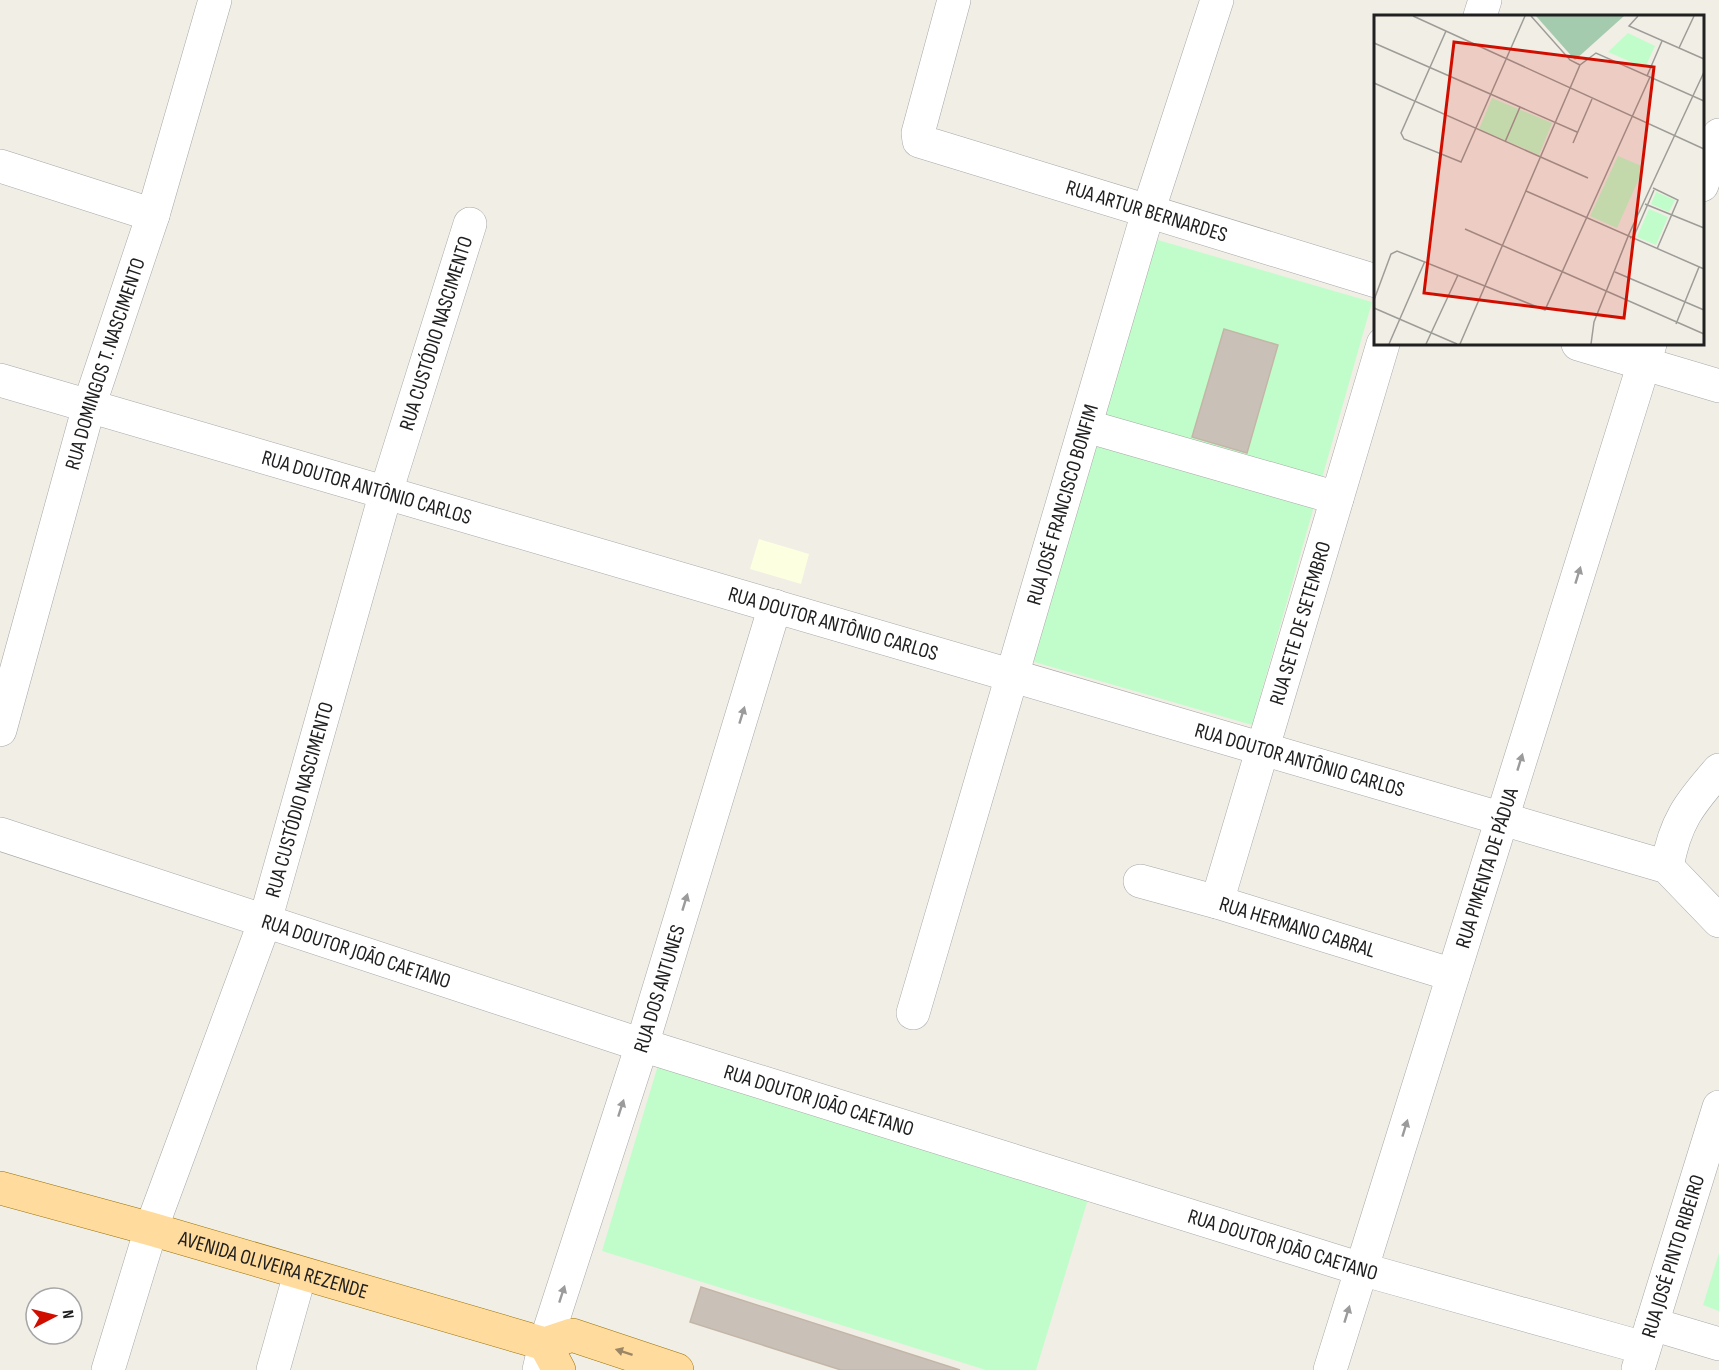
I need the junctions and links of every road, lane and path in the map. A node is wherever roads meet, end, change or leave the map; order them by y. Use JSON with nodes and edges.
{"nodes":[{"id":1,"x":215,"y":0,"type":"edge"},
{"id":2,"x":954,"y":0,"type":"edge"},
{"id":3,"x":1217,"y":0,"type":"edge"},
{"id":4,"x":1485,"y":0,"type":"edge"},
{"id":5,"x":1480,"y":15,"type":"edge"},
{"id":6,"x":1719,"y":135,"type":"edge"},
{"id":7,"x":0,"y":166,"type":"edge"},
{"id":8,"x":1704,"y":179,"type":"edge"},
{"id":9,"x":1148,"y":212,"type":"junction"},
{"id":10,"x":153,"y":215,"type":"junction"},
{"id":11,"x":470,"y":224,"type":"dead end"},
{"id":12,"x":1374,"y":280,"type":"edge"},
{"id":13,"x":1383,"y":345,"type":"edge"},
{"id":14,"x":1585,"y":345,"type":"edge"},
{"id":15,"x":1647,"y":354,"type":"edge"},
{"id":16,"x":0,"y":380,"type":"edge"},
{"id":17,"x":1719,"y":386,"type":"edge"},
{"id":18,"x":89,"y":406,"type":"junction"},
{"id":19,"x":1086,"y":426,"type":"junction"},
{"id":20,"x":386,"y":492,"type":"junction"},
{"id":21,"x":1337,"y":498,"type":"junction"},
{"id":22,"x":775,"y":606,"type":"junction"},
{"id":23,"x":1012,"y":676,"type":"junction"},
{"id":24,"x":0,"y":730,"type":"edge"},
{"id":25,"x":1262,"y":749,"type":"junction"},
{"id":26,"x":1719,"y":770,"type":"edge"},
{"id":27,"x":1502,"y":819,"type":"junction"},
{"id":28,"x":0,"y":834,"type":"edge"},
{"id":29,"x":1666,"y":867,"type":"junction"},
{"id":30,"x":1140,"y":881,"type":"dead end"},
{"id":31,"x":1217,"y":902,"type":"junction"},
{"id":32,"x":266,"y":921,"type":"junction"},
{"id":33,"x":1719,"y":921,"type":"edge"},
{"id":34,"x":1453,"y":975,"type":"junction"},
{"id":35,"x":913,"y":1013,"type":"dead end"},
{"id":36,"x":642,"y":1044,"type":"junction"},
{"id":37,"x":1719,"y":1107,"type":"edge"},
{"id":38,"x":0,"y":1188,"type":"edge"},
{"id":39,"x":151,"y":1229,"type":"junction"},
{"id":40,"x":1361,"y":1269,"type":"junction"},
{"id":41,"x":300,"y":1274,"type":"junction"},
{"id":42,"x":1719,"y":1344,"type":"edge"},
{"id":43,"x":1645,"y":1347,"type":"edge"},
{"id":44,"x":548,"y":1361,"type":"edge"},
{"id":45,"x":108,"y":1370,"type":"edge"},
{"id":46,"x":273,"y":1370,"type":"edge"},
{"id":47,"x":677,"y":1370,"type":"edge"},
{"id":48,"x":1330,"y":1370,"type":"edge"}],
"edges":[{"from":1,"to":10,"type":"street","name":"RUA DOMINGOS T. NASCIMENTO"},
{"from":2,"to":9,"type":"street","name":"RUA ARTUR BERNARDES"},
{"from":3,"to":9,"type":"street","name":"RUA JOSÉ FRANCISCO BONFIM"},
{"from":4,"to":5,"type":"street"},
{"from":6,"to":8,"type":"street"},
{"from":7,"to":10,"type":"street"},
{"from":9,"to":12,"type":"street","name":"RUA ARTUR BERNARDES"},
{"from":9,"to":19,"type":"street","name":"RUA JOSÉ FRANCISCO BONFIM"},
{"from":10,"to":18,"type":"street","name":"RUA DOMINGOS T. NASCIMENTO"},
{"from":11,"to":20,"type":"street","name":"RUA CUSTÓDIO NASCIMENTO"},
{"from":13,"to":21,"type":"street","name":"RUA SETE DE SETEMBRO"},
{"from":14,"to":15,"type":"street"},
{"from":15,"to":17,"type":"street"},
{"from":27,"to":15,"type":"street","name":"RUA PIMENTA DE PÁDUA","one_way":true},
{"from":16,"to":18,"type":"street","name":"RUA DOUTOR ANTÔNIO CARLOS"},
{"from":18,"to":20,"type":"street","name":"RUA DOUTOR ANTÔNIO CARLOS"},
{"from":18,"to":24,"type":"street","name":"RUA DOMINGOS T. NASCIMENTO"},
{"from":19,"to":21,"type":"street"},
{"from":19,"to":23,"type":"street","name":"RUA JOSÉ FRANCISCO BONFIM"},
{"from":20,"to":22,"type":"street","name":"RUA DOUTOR ANTÔNIO CARLOS"},
{"from":20,"to":32,"type":"street","name":"RUA CUSTÓDIO NASCIMENTO"},
{"from":21,"to":25,"type":"street","name":"RUA SETE DE SETEMBRO"},
{"from":22,"to":23,"type":"street","name":"RUA DOUTOR ANTÔNIO CARLOS"},
{"from":36,"to":22,"type":"street","name":"RUA DOS ANTUNES","one_way":true},
{"from":23,"to":25,"type":"street","name":"RUA DOUTOR ANTÔNIO CARLOS"},
{"from":23,"to":35,"type":"street","name":"RUA JOSÉ FRANCISCO BONFIM"},
{"from":25,"to":27,"type":"street","name":"RUA DOUTOR ANTÔNIO CARLOS"},
{"from":25,"to":31,"type":"street","name":"RUA SETE DE SETEMBRO"},
{"from":26,"to":29,"type":"street"},
{"from":27,"to":29,"type":"street","name":"RUA DOUTOR ANTÔNIO CARLOS"},
{"from":27,"to":34,"type":"street","name":"RUA PIMENTA DE PÁDUA"},
{"from":28,"to":32,"type":"street","name":"RUA DOUTOR JOÃO CAETANO"},
{"from":29,"to":33,"type":"street"},
{"from":30,"to":31,"type":"street","name":"RUA HERMANO CABRAL"},
{"from":31,"to":34,"type":"street","name":"RUA HERMANO CABRAL"},
{"from":32,"to":36,"type":"street","name":"RUA DOUTOR JOÃO CAETANO"},
{"from":32,"to":39,"type":"street","name":"RUA CUSTÓDIO NASCIMENTO"},
{"from":40,"to":34,"type":"street","name":"RUA PIMENTA DE PÁDUA","one_way":true},
{"from":36,"to":40,"type":"street","name":"RUA DOUTOR JOÃO CAETANO"},
{"from":44,"to":36,"type":"street","name":"RUA DOS ANTUNES","one_way":true},
{"from":37,"to":43,"type":"street","name":"RUA JOSÉ PINTO RIBEIRO"},
{"from":38,"to":39,"type":"main road","name":"AVENIDA OLIVEIRA REZENDE"},
{"from":39,"to":41,"type":"main road","name":"AVENIDA OLIVEIRA REZENDE"},
{"from":39,"to":45,"type":"street","name":"RUA CUSTÓDIO NASCIMENTO"},
{"from":40,"to":43,"type":"street","name":"RUA DOUTOR JOÃO CAETANO"},
{"from":48,"to":40,"type":"street","name":"RUA PIMENTA DE PÁDUA","one_way":true},
{"from":41,"to":44,"type":"main road","name":"AVENIDA OLIVEIRA REZENDE"},
{"from":41,"to":46,"type":"street"},
{"from":42,"to":43,"type":"street","name":"RUA DOUTOR JOÃO CAETANO"},
{"from":47,"to":44,"type":"main road","one_way":true}]}
